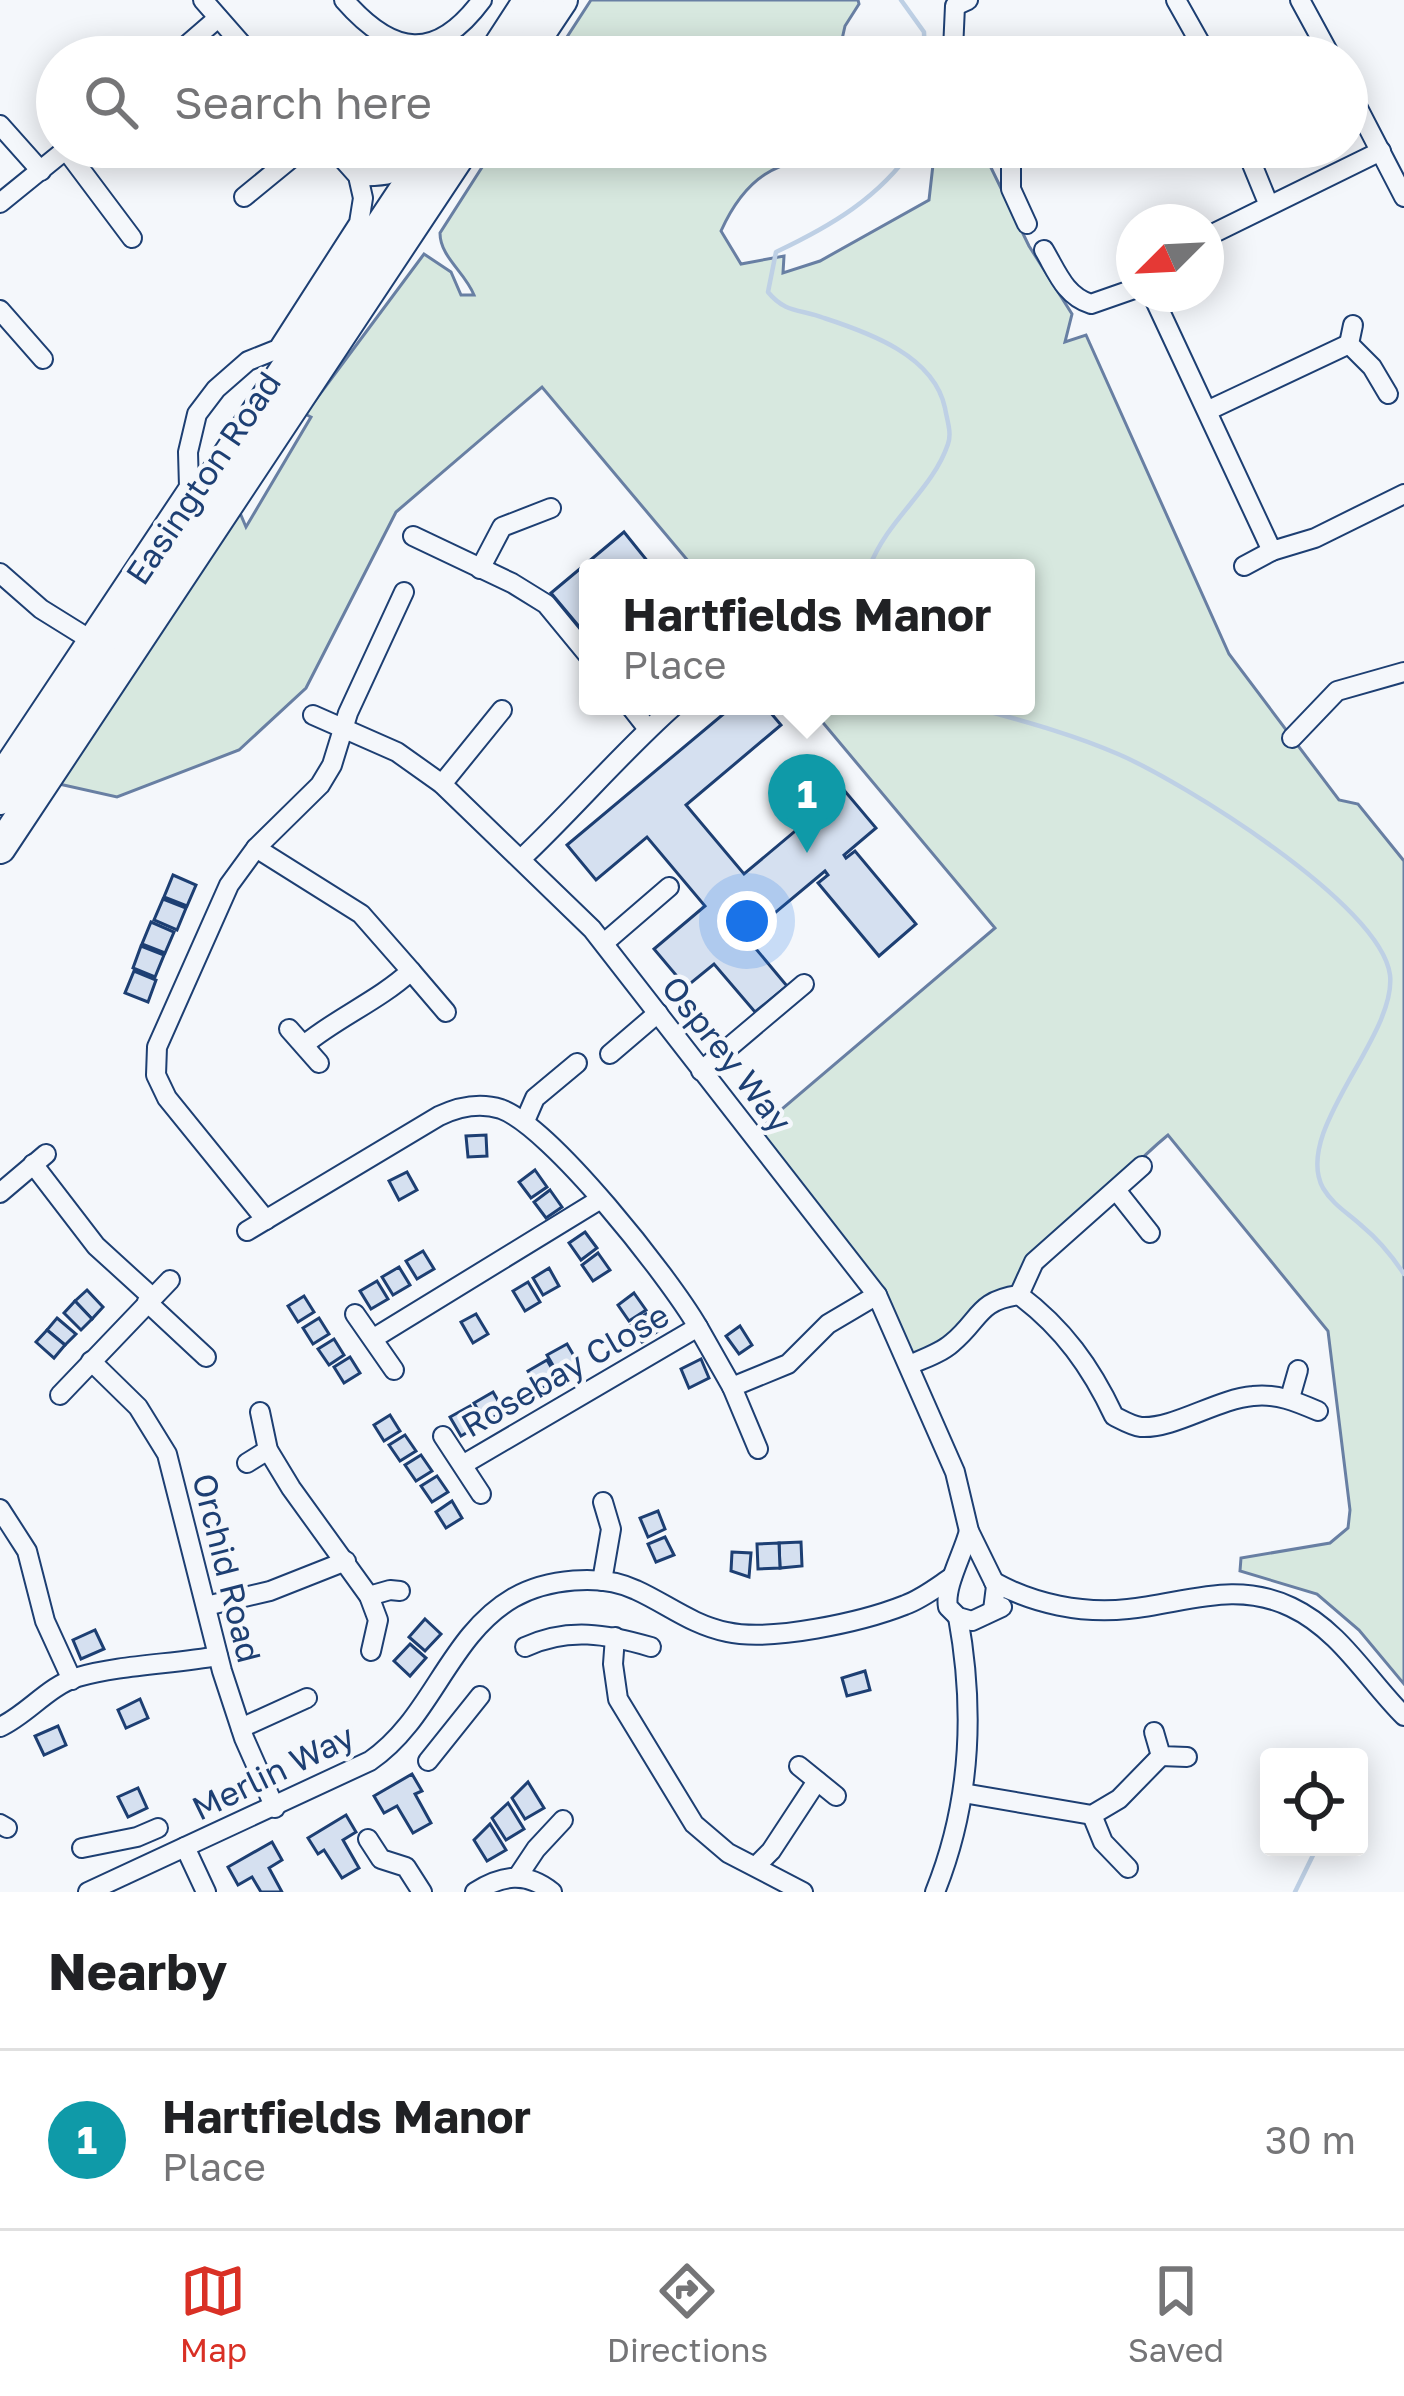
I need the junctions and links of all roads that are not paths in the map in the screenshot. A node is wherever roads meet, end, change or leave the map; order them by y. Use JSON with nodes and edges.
{"nodes":[{"id":1,"x":203,"y":0,"type":"edge"},
{"id":2,"x":344,"y":0,"type":"edge"},
{"id":3,"x":482,"y":0,"type":"edge"},
{"id":4,"x":530,"y":0,"type":"edge"},
{"id":5,"x":562,"y":0,"type":"edge"},
{"id":6,"x":968,"y":0,"type":"edge"},
{"id":7,"x":1176,"y":0,"type":"edge"},
{"id":8,"x":1324,"y":1,"type":"edge"},
{"id":9,"x":1304,"y":7,"type":"edge"},
{"id":10,"x":218,"y":18,"type":"junction"},
{"id":11,"x":197,"y":36,"type":"edge"},
{"id":12,"x":234,"y":36,"type":"edge"},
{"id":13,"x":381,"y":36,"type":"edge"},
{"id":14,"x":442,"y":36,"type":"edge"},
{"id":15,"x":506,"y":36,"type":"edge"},
{"id":16,"x":538,"y":36,"type":"edge"},
{"id":17,"x":953,"y":36,"type":"edge"},
{"id":18,"x":1194,"y":36,"type":"edge"},
{"id":19,"x":1319,"y":36,"type":"edge"},
{"id":20,"x":0,"y":124,"type":"edge"},
{"id":21,"x":1368,"y":125,"type":"edge"},
{"id":22,"x":1382,"y":151,"type":"junction"},
{"id":23,"x":1368,"y":157,"type":"edge"},
{"id":24,"x":36,"y":164,"type":"edge"},
{"id":25,"x":43,"y":168,"type":"edge"},
{"id":26,"x":81,"y":168,"type":"edge"},
{"id":27,"x":279,"y":168,"type":"edge"},
{"id":28,"x":351,"y":168,"type":"edge"},
{"id":29,"x":405,"y":168,"type":"edge"},
{"id":30,"x":419,"y":168,"type":"edge"},
{"id":31,"x":451,"y":168,"type":"edge"},
{"id":32,"x":1011,"y":168,"type":"edge"},
{"id":33,"x":1254,"y":168,"type":"edge"},
{"id":34,"x":1345,"y":168,"type":"edge"},
{"id":35,"x":41,"y":170,"type":"joint"},
{"id":36,"x":358,"y":176,"type":"junction"},
{"id":37,"x":244,"y":197,"type":"dead end"},
{"id":38,"x":1404,"y":197,"type":"edge"},
{"id":39,"x":0,"y":203,"type":"edge"},
{"id":40,"x":1268,"y":203,"type":"junction"},
{"id":41,"x":1028,"y":224,"type":"dead end"},
{"id":42,"x":1224,"y":227,"type":"edge"},
{"id":43,"x":132,"y":238,"type":"dead end"},
{"id":44,"x":1044,"y":250,"type":"dead end"},
{"id":45,"x":1116,"y":296,"type":"edge"},
{"id":46,"x":0,"y":310,"type":"edge"},
{"id":47,"x":1161,"y":312,"type":"edge"},
{"id":48,"x":43,"y":359,"type":"dead end"},
{"id":49,"x":1388,"y":394,"type":"dead end"},
{"id":50,"x":1209,"y":410,"type":"junction"},
{"id":51,"x":1404,"y":494,"type":"edge"},
{"id":52,"x":551,"y":508,"type":"dead end"},
{"id":53,"x":413,"y":536,"type":"dead end"},
{"id":54,"x":1272,"y":551,"type":"junction"},
{"id":55,"x":1244,"y":566,"type":"dead end"},
{"id":56,"x":480,"y":569,"type":"junction"},
{"id":57,"x":0,"y":573,"type":"edge"},
{"id":58,"x":404,"y":592,"type":"dead end"},
{"id":59,"x":86,"y":637,"type":"junction"},
{"id":60,"x":579,"y":644,"type":"edge"},
{"id":61,"x":1404,"y":672,"type":"edge"},
{"id":62,"x":502,"y":710,"type":"dead end"},
{"id":63,"x":313,"y":715,"type":"dead end"},
{"id":64,"x":637,"y":715,"type":"edge"},
{"id":65,"x":664,"y":715,"type":"edge"},
{"id":66,"x":346,"y":729,"type":"junction"},
{"id":67,"x":648,"y":729,"type":"junction"},
{"id":68,"x":1292,"y":738,"type":"dead end"},
{"id":69,"x":1,"y":769,"type":"edge"},
{"id":70,"x":442,"y":784,"type":"junction"},
{"id":71,"x":0,"y":799,"type":"edge"},
{"id":72,"x":0,"y":848,"type":"edge"},
{"id":73,"x":256,"y":848,"type":"junction"},
{"id":74,"x":521,"y":859,"type":"junction"},
{"id":75,"x":668,"y":887,"type":"dead end"},
{"id":76,"x":604,"y":943,"type":"junction"},
{"id":77,"x":411,"y":971,"type":"junction"},
{"id":78,"x":804,"y":983,"type":"dead end"},
{"id":79,"x":446,"y":1012,"type":"dead end"},
{"id":80,"x":658,"y":1013,"type":"junction"},
{"id":81,"x":289,"y":1029,"type":"dead end"},
{"id":82,"x":304,"y":1045,"type":"junction"},
{"id":83,"x":610,"y":1054,"type":"dead end"},
{"id":84,"x":319,"y":1063,"type":"dead end"},
{"id":85,"x":577,"y":1063,"type":"dead end"},
{"id":86,"x":701,"y":1071,"type":"junction"},
{"id":87,"x":526,"y":1121,"type":"junction"},
{"id":88,"x":1142,"y":1166,"type":"dead end"},
{"id":89,"x":1116,"y":1190,"type":"junction"},
{"id":90,"x":0,"y":1193,"type":"edge"},
{"id":91,"x":599,"y":1200,"type":"junction"},
{"id":92,"x":266,"y":1220,"type":"junction"},
{"id":93,"x":247,"y":1231,"type":"dead end"},
{"id":94,"x":1150,"y":1233,"type":"dead end"},
{"id":95,"x":170,"y":1280,"type":"dead end"},
{"id":96,"x":877,"y":1294,"type":"junction"},
{"id":97,"x":1019,"y":1294,"type":"junction"},
{"id":98,"x":150,"y":1299,"type":"junction"},
{"id":99,"x":355,"y":1314,"type":"dead end"},
{"id":100,"x":698,"y":1327,"type":"junction"},
{"id":101,"x":374,"y":1338,"type":"junction"},
{"id":102,"x":206,"y":1358,"type":"dead end"},
{"id":103,"x":92,"y":1361,"type":"junction"},
{"id":104,"x":909,"y":1365,"type":"junction"},
{"id":105,"x":394,"y":1370,"type":"dead end"},
{"id":106,"x":1298,"y":1370,"type":"dead end"},
{"id":107,"x":732,"y":1387,"type":"junction"},
{"id":108,"x":60,"y":1395,"type":"dead end"},
{"id":109,"x":1290,"y":1398,"type":"junction"},
{"id":110,"x":1318,"y":1411,"type":"dead end"},
{"id":111,"x":260,"y":1412,"type":"dead end"},
{"id":112,"x":442,"y":1436,"type":"dead end"},
{"id":113,"x":758,"y":1449,"type":"dead end"},
{"id":114,"x":268,"y":1450,"type":"junction"},
{"id":115,"x":247,"y":1463,"type":"dead end"},
{"id":116,"x":464,"y":1464,"type":"junction"},
{"id":117,"x":481,"y":1494,"type":"dead end"},
{"id":118,"x":603,"y":1502,"type":"dead end"},
{"id":119,"x":0,"y":1509,"type":"edge"},
{"id":120,"x":968,"y":1531,"type":"junction"},
{"id":121,"x":9,"y":1537,"type":"edge"},
{"id":122,"x":346,"y":1562,"type":"junction"},
{"id":123,"x":954,"y":1576,"type":"junction"},
{"id":124,"x":993,"y":1580,"type":"junction"},
{"id":125,"x":602,"y":1581,"type":"junction"},
{"id":126,"x":400,"y":1591,"type":"dead end"},
{"id":127,"x":369,"y":1596,"type":"junction"},
{"id":128,"x":1030,"y":1601,"type":"junction"},
{"id":129,"x":906,"y":1605,"type":"junction"},
{"id":130,"x":206,"y":1606,"type":"junction"},
{"id":131,"x":990,"y":1613,"type":"junction"},
{"id":132,"x":955,"y":1615,"type":"junction"},
{"id":133,"x":615,"y":1637,"type":"junction"},
{"id":134,"x":525,"y":1647,"type":"dead end"},
{"id":135,"x":651,"y":1647,"type":"dead end"},
{"id":136,"x":370,"y":1652,"type":"dead end"},
{"id":137,"x":966,"y":1653,"type":"junction"},
{"id":138,"x":218,"y":1656,"type":"junction"},
{"id":139,"x":72,"y":1679,"type":"junction"},
{"id":140,"x":480,"y":1696,"type":"dead end"},
{"id":141,"x":307,"y":1698,"type":"dead end"},
{"id":142,"x":426,"y":1702,"type":"junction"},
{"id":143,"x":1404,"y":1716,"type":"edge"},
{"id":144,"x":456,"y":1726,"type":"junction"},
{"id":145,"x":0,"y":1727,"type":"edge"},
{"id":146,"x":241,"y":1728,"type":"junction"},
{"id":147,"x":1154,"y":1732,"type":"dead end"},
{"id":148,"x":1161,"y":1756,"type":"junction"},
{"id":149,"x":1187,"y":1756,"type":"dead end"},
{"id":150,"x":428,"y":1761,"type":"dead end"},
{"id":151,"x":799,"y":1766,"type":"dead end"},
{"id":152,"x":817,"y":1781,"type":"junction"},
{"id":153,"x":963,"y":1793,"type":"junction"},
{"id":154,"x":836,"y":1796,"type":"dead end"},
{"id":155,"x":275,"y":1808,"type":"junction"},
{"id":156,"x":1092,"y":1815,"type":"junction"},
{"id":157,"x":563,"y":1820,"type":"dead end"},
{"id":158,"x":158,"y":1828,"type":"dead end"},
{"id":159,"x":137,"y":1838,"type":"junction"},
{"id":160,"x":368,"y":1839,"type":"dead end"},
{"id":161,"x":185,"y":1847,"type":"junction"},
{"id":162,"x":82,"y":1848,"type":"dead end"},
{"id":163,"x":148,"y":1863,"type":"junction"},
{"id":164,"x":756,"y":1866,"type":"junction"},
{"id":165,"x":1128,"y":1868,"type":"dead end"},
{"id":166,"x":518,"y":1876,"type":"junction"},
{"id":167,"x":795,"y":1890,"type":"edge"},
{"id":168,"x":88,"y":1892,"type":"edge"},
{"id":169,"x":206,"y":1892,"type":"edge"},
{"id":170,"x":422,"y":1892,"type":"edge"},
{"id":171,"x":475,"y":1892,"type":"edge"},
{"id":172,"x":552,"y":1892,"type":"edge"},
{"id":173,"x":935,"y":1892,"type":"edge"}],
"edges":[{"from":1,"to":10,"type":"street"},
{"from":2,"to":13,"type":"street"},
{"from":3,"to":14,"type":"street"},
{"from":4,"to":15,"type":"highway"},
{"from":5,"to":16,"type":"highway"},
{"from":6,"to":17,"type":"street"},
{"from":7,"to":18,"type":"street"},
{"from":8,"to":9,"type":"street"},
{"from":9,"to":19,"type":"street"},
{"from":10,"to":11,"type":"street"},
{"from":10,"to":12,"type":"street"},
{"from":20,"to":24,"type":"street"},
{"from":21,"to":22,"type":"street"},
{"from":22,"to":23,"type":"street"},
{"from":22,"to":38,"type":"street"},
{"from":25,"to":35,"type":"street"},
{"from":26,"to":43,"type":"street"},
{"from":27,"to":37,"type":"street"},
{"from":28,"to":36,"type":"street"},
{"from":29,"to":36,"type":"street"},
{"from":30,"to":71,"type":"highway","name":"Easington Road"},
{"from":31,"to":72,"type":"highway","name":"Easington Road"},
{"from":32,"to":41,"type":"street"},
{"from":33,"to":40,"type":"street"},
{"from":34,"to":40,"type":"street"},
{"from":35,"to":39,"type":"street"},
{"from":36,"to":59,"type":"street"},
{"from":40,"to":42,"type":"street"},
{"from":44,"to":45,"type":"street"},
{"from":46,"to":48,"type":"street"},
{"from":47,"to":50,"type":"street"},
{"from":49,"to":50,"type":"street"},
{"from":50,"to":54,"type":"street"},
{"from":51,"to":54,"type":"street"},
{"from":52,"to":56,"type":"street"},
{"from":53,"to":56,"type":"street"},
{"from":54,"to":55,"type":"street"},
{"from":56,"to":60,"type":"street"},
{"from":57,"to":59,"type":"street"},
{"from":58,"to":66,"type":"street"},
{"from":59,"to":69,"type":"street"},
{"from":61,"to":68,"type":"street"},
{"from":62,"to":70,"type":"street"},
{"from":63,"to":66,"type":"street","name":"Osprey Way"},
{"from":64,"to":67,"type":"street"},
{"from":65,"to":67,"type":"street"},
{"from":66,"to":70,"type":"street","name":"Osprey Way"},
{"from":66,"to":73,"type":"street"},
{"from":67,"to":74,"type":"street"},
{"from":70,"to":74,"type":"street","name":"Osprey Way"},
{"from":73,"to":77,"type":"street"},
{"from":73,"to":92,"type":"street"},
{"from":74,"to":76,"type":"street","name":"Osprey Way"},
{"from":75,"to":76,"type":"street"},
{"from":76,"to":80,"type":"street","name":"Osprey Way"},
{"from":77,"to":79,"type":"street"},
{"from":77,"to":82,"type":"street"},
{"from":78,"to":86,"type":"street"},
{"from":80,"to":83,"type":"street"},
{"from":80,"to":86,"type":"street","name":"Osprey Way"},
{"from":81,"to":82,"type":"street"},
{"from":82,"to":84,"type":"street"},
{"from":85,"to":87,"type":"street"},
{"from":86,"to":96,"type":"street","name":"Osprey Way"},
{"from":87,"to":91,"type":"street"},
{"from":87,"to":92,"type":"street"},
{"from":88,"to":89,"type":"street"},
{"from":89,"to":94,"type":"street"},
{"from":89,"to":97,"type":"street"},
{"from":90,"to":98,"type":"street"},
{"from":91,"to":100,"type":"street"},
{"from":91,"to":101,"type":"street"},
{"from":92,"to":93,"type":"street"},
{"from":95,"to":98,"type":"street"},
{"from":96,"to":104,"type":"street","name":"Osprey Way"},
{"from":96,"to":107,"type":"street"},
{"from":97,"to":104,"type":"street"},
{"from":97,"to":109,"type":"street"},
{"from":98,"to":102,"type":"street"},
{"from":98,"to":103,"type":"street"},
{"from":99,"to":101,"type":"street"},
{"from":100,"to":107,"type":"street","name":"Rosebay Close"},
{"from":100,"to":116,"type":"street","name":"Rosebay Close"},
{"from":101,"to":105,"type":"street"},
{"from":103,"to":108,"type":"street"},
{"from":103,"to":130,"type":"street","name":"Orchid Road"},
{"from":104,"to":120,"type":"street","name":"Osprey Way"},
{"from":106,"to":109,"type":"street"},
{"from":107,"to":113,"type":"street","name":"Rosebay Close"},
{"from":109,"to":110,"type":"street"},
{"from":111,"to":114,"type":"street"},
{"from":112,"to":116,"type":"street"},
{"from":114,"to":115,"type":"street"},
{"from":114,"to":122,"type":"street"},
{"from":116,"to":117,"type":"street"},
{"from":118,"to":125,"type":"street"},
{"from":119,"to":121,"type":"street"},
{"from":120,"to":123,"type":"street","name":"Osprey Way"},
{"from":120,"to":124,"type":"street","name":"Osprey Way"},
{"from":121,"to":139,"type":"street"},
{"from":122,"to":127,"type":"street"},
{"from":122,"to":130,"type":"street"},
{"from":123,"to":124,"type":"street"},
{"from":123,"to":129,"type":"street","name":"Merlin Way"},
{"from":123,"to":132,"type":"street"},
{"from":124,"to":128,"type":"street"},
{"from":124,"to":131,"type":"street"},
{"from":125,"to":129,"type":"street","name":"Merlin Way"},
{"from":125,"to":142,"type":"street","name":"Merlin Way"},
{"from":126,"to":127,"type":"street"},
{"from":127,"to":136,"type":"street"},
{"from":128,"to":131,"type":"street"},
{"from":128,"to":143,"type":"street"},
{"from":129,"to":132,"type":"street","name":"Merlin Way"},
{"from":130,"to":138,"type":"street","name":"Orchid Road"},
{"from":131,"to":132,"type":"street"},
{"from":131,"to":137,"type":"street"},
{"from":132,"to":137,"type":"street"},
{"from":133,"to":134,"type":"street"},
{"from":133,"to":135,"type":"street"},
{"from":133,"to":164,"type":"street"},
{"from":137,"to":153,"type":"street"},
{"from":138,"to":139,"type":"street"},
{"from":138,"to":146,"type":"street","name":"Orchid Road"},
{"from":139,"to":145,"type":"street"},
{"from":140,"to":144,"type":"street"},
{"from":141,"to":146,"type":"street"},
{"from":142,"to":144,"type":"street"},
{"from":142,"to":155,"type":"street","name":"Merlin Way"},
{"from":144,"to":150,"type":"street"},
{"from":146,"to":155,"type":"street","name":"Orchid Road"},
{"from":147,"to":148,"type":"street"},
{"from":148,"to":149,"type":"street"},
{"from":148,"to":156,"type":"street"},
{"from":151,"to":152,"type":"street"},
{"from":152,"to":154,"type":"street"},
{"from":152,"to":164,"type":"street"},
{"from":153,"to":156,"type":"street"},
{"from":153,"to":173,"type":"street"},
{"from":155,"to":161,"type":"street","name":"Merlin Way"},
{"from":156,"to":165,"type":"street"},
{"from":157,"to":166,"type":"street"},
{"from":158,"to":159,"type":"street"},
{"from":159,"to":162,"type":"street"},
{"from":159,"to":163,"type":"street"},
{"from":160,"to":170,"type":"street"},
{"from":161,"to":163,"type":"street","name":"Merlin Way"},
{"from":161,"to":169,"type":"street"},
{"from":163,"to":168,"type":"street","name":"Merlin Way"},
{"from":164,"to":167,"type":"street"},
{"from":166,"to":171,"type":"street"},
{"from":166,"to":172,"type":"street"}]}
